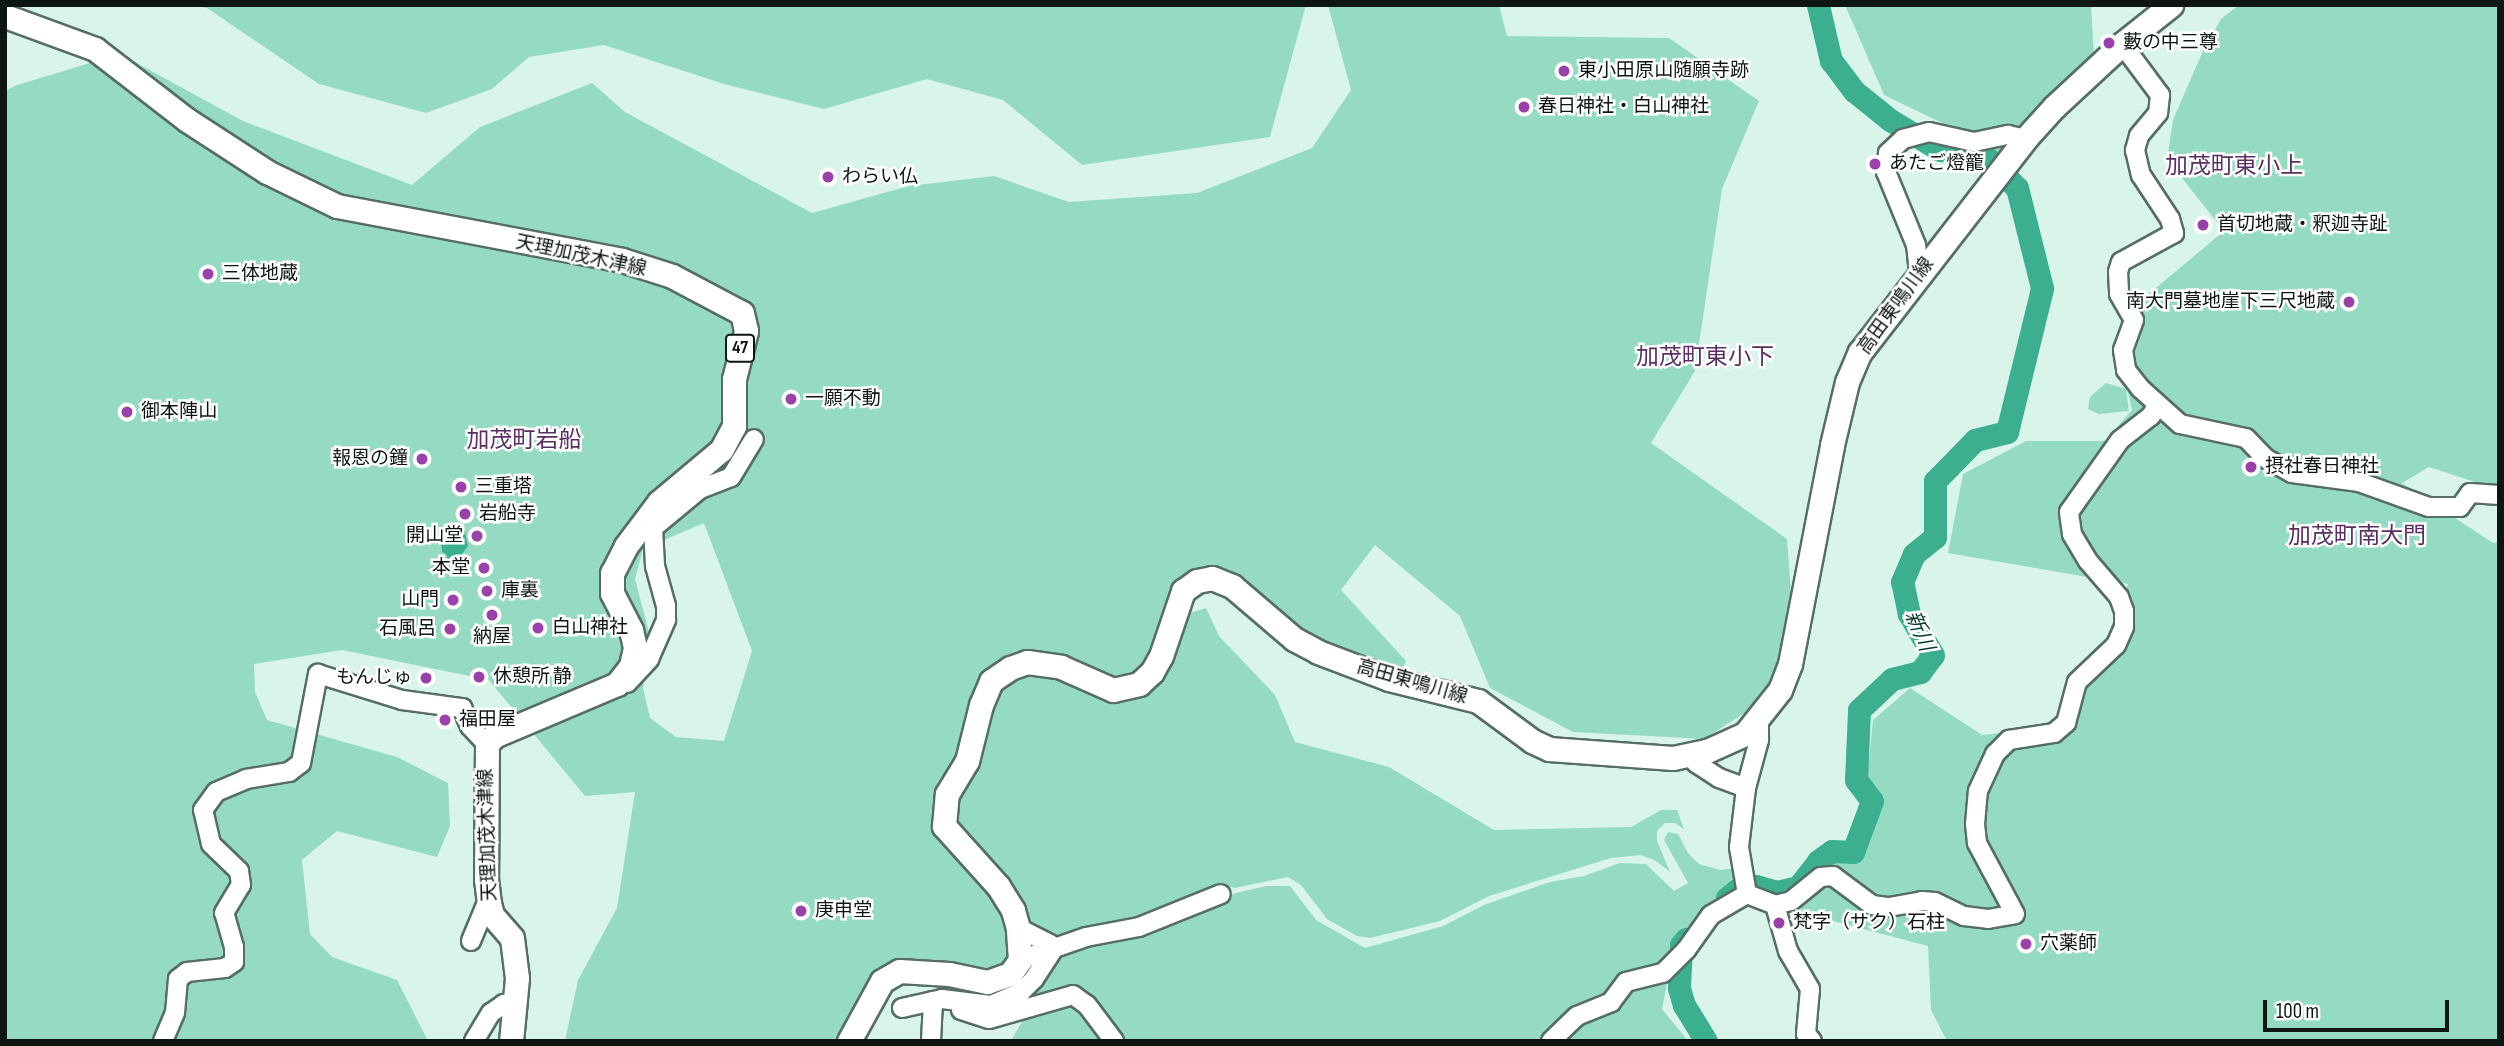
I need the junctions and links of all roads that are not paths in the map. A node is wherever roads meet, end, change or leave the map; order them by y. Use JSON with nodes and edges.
{"nodes":[{"id":1,"x":2171,"y":5,"type":"edge"},
{"id":2,"x":5,"y":16,"type":"edge"},
{"id":3,"x":2122,"y":44,"type":"junction"},
{"id":4,"x":2025,"y":139,"type":"junction"},
{"id":5,"x":1919,"y":273,"type":"junction"},
{"id":6,"x":2157,"y":405,"type":"junction"},
{"id":7,"x":754,"y":439,"type":"dead end"},
{"id":8,"x":2499,"y":495,"type":"edge"},
{"id":9,"x":617,"y":684,"type":"junction"},
{"id":10,"x":1759,"y":718,"type":"junction"},
{"id":11,"x":487,"y":744,"type":"junction"},
{"id":12,"x":1692,"y":755,"type":"junction"},
{"id":13,"x":1746,"y":788,"type":"junction"},
{"id":14,"x":1221,"y":894,"type":"dead end"},
{"id":15,"x":1747,"y":894,"type":"junction"},
{"id":16,"x":488,"y":900,"type":"junction"},
{"id":17,"x":1775,"y":905,"type":"junction"},
{"id":18,"x":1018,"y":928,"type":"junction"},
{"id":19,"x":471,"y":941,"type":"dead end"},
{"id":20,"x":1052,"y":951,"type":"junction"},
{"id":21,"x":1020,"y":960,"type":"junction"},
{"id":22,"x":937,"y":1000,"type":"junction"},
{"id":23,"x":517,"y":1006,"type":"junction"},
{"id":24,"x":902,"y":1008,"type":"dead end"},
{"id":25,"x":163,"y":1041,"type":"edge"},
{"id":26,"x":474,"y":1041,"type":"edge"},
{"id":27,"x":511,"y":1041,"type":"edge"},
{"id":28,"x":849,"y":1041,"type":"edge"},
{"id":29,"x":931,"y":1041,"type":"edge"},
{"id":30,"x":1114,"y":1041,"type":"edge"},
{"id":31,"x":1551,"y":1041,"type":"edge"},
{"id":32,"x":1812,"y":1041,"type":"edge"}],
"edges":[{"from":1,"to":3,"type":"main road","name":"高田東鳴川線"},
{"from":2,"to":9,"type":"main road","name":"天理加茂木津線","number":"47"},
{"from":3,"to":4,"type":"main road","name":"高田東鳴川線"},
{"from":3,"to":6,"type":"street"},
{"from":4,"to":5,"type":"main road","name":"高田東鳴川線"},
{"from":4,"to":5,"type":"street"},
{"from":5,"to":10,"type":"main road","name":"高田東鳴川線"},
{"from":6,"to":8,"type":"street"},
{"from":6,"to":17,"type":"street"},
{"from":7,"to":9,"type":"street"},
{"from":9,"to":11,"type":"main road","name":"天理加茂木津線"},
{"from":10,"to":12,"type":"main road","name":"高田東鳴川線"},
{"from":10,"to":13,"type":"street"},
{"from":11,"to":16,"type":"main road","name":"天理加茂木津線"},
{"from":11,"to":25,"type":"street"},
{"from":12,"to":13,"type":"street"},
{"from":12,"to":18,"type":"main road","name":"高田東鳴川線"},
{"from":13,"to":15,"type":"street"},
{"from":14,"to":20,"type":"street"},
{"from":15,"to":17,"type":"street"},
{"from":15,"to":31,"type":"street"},
{"from":16,"to":19,"type":"street"},
{"from":16,"to":23,"type":"main road","name":"天理加茂木津線"},
{"from":17,"to":32,"type":"street"},
{"from":18,"to":20,"type":"street"},
{"from":18,"to":21,"type":"main road","name":"高田東鳴川線"},
{"from":20,"to":21,"type":"street"},
{"from":20,"to":22,"type":"street"},
{"from":21,"to":28,"type":"main road"},
{"from":22,"to":24,"type":"street"},
{"from":22,"to":29,"type":"street"},
{"from":22,"to":30,"type":"street"},
{"from":23,"to":26,"type":"street"},
{"from":23,"to":27,"type":"main road","name":"天理加茂木津線"}]}
